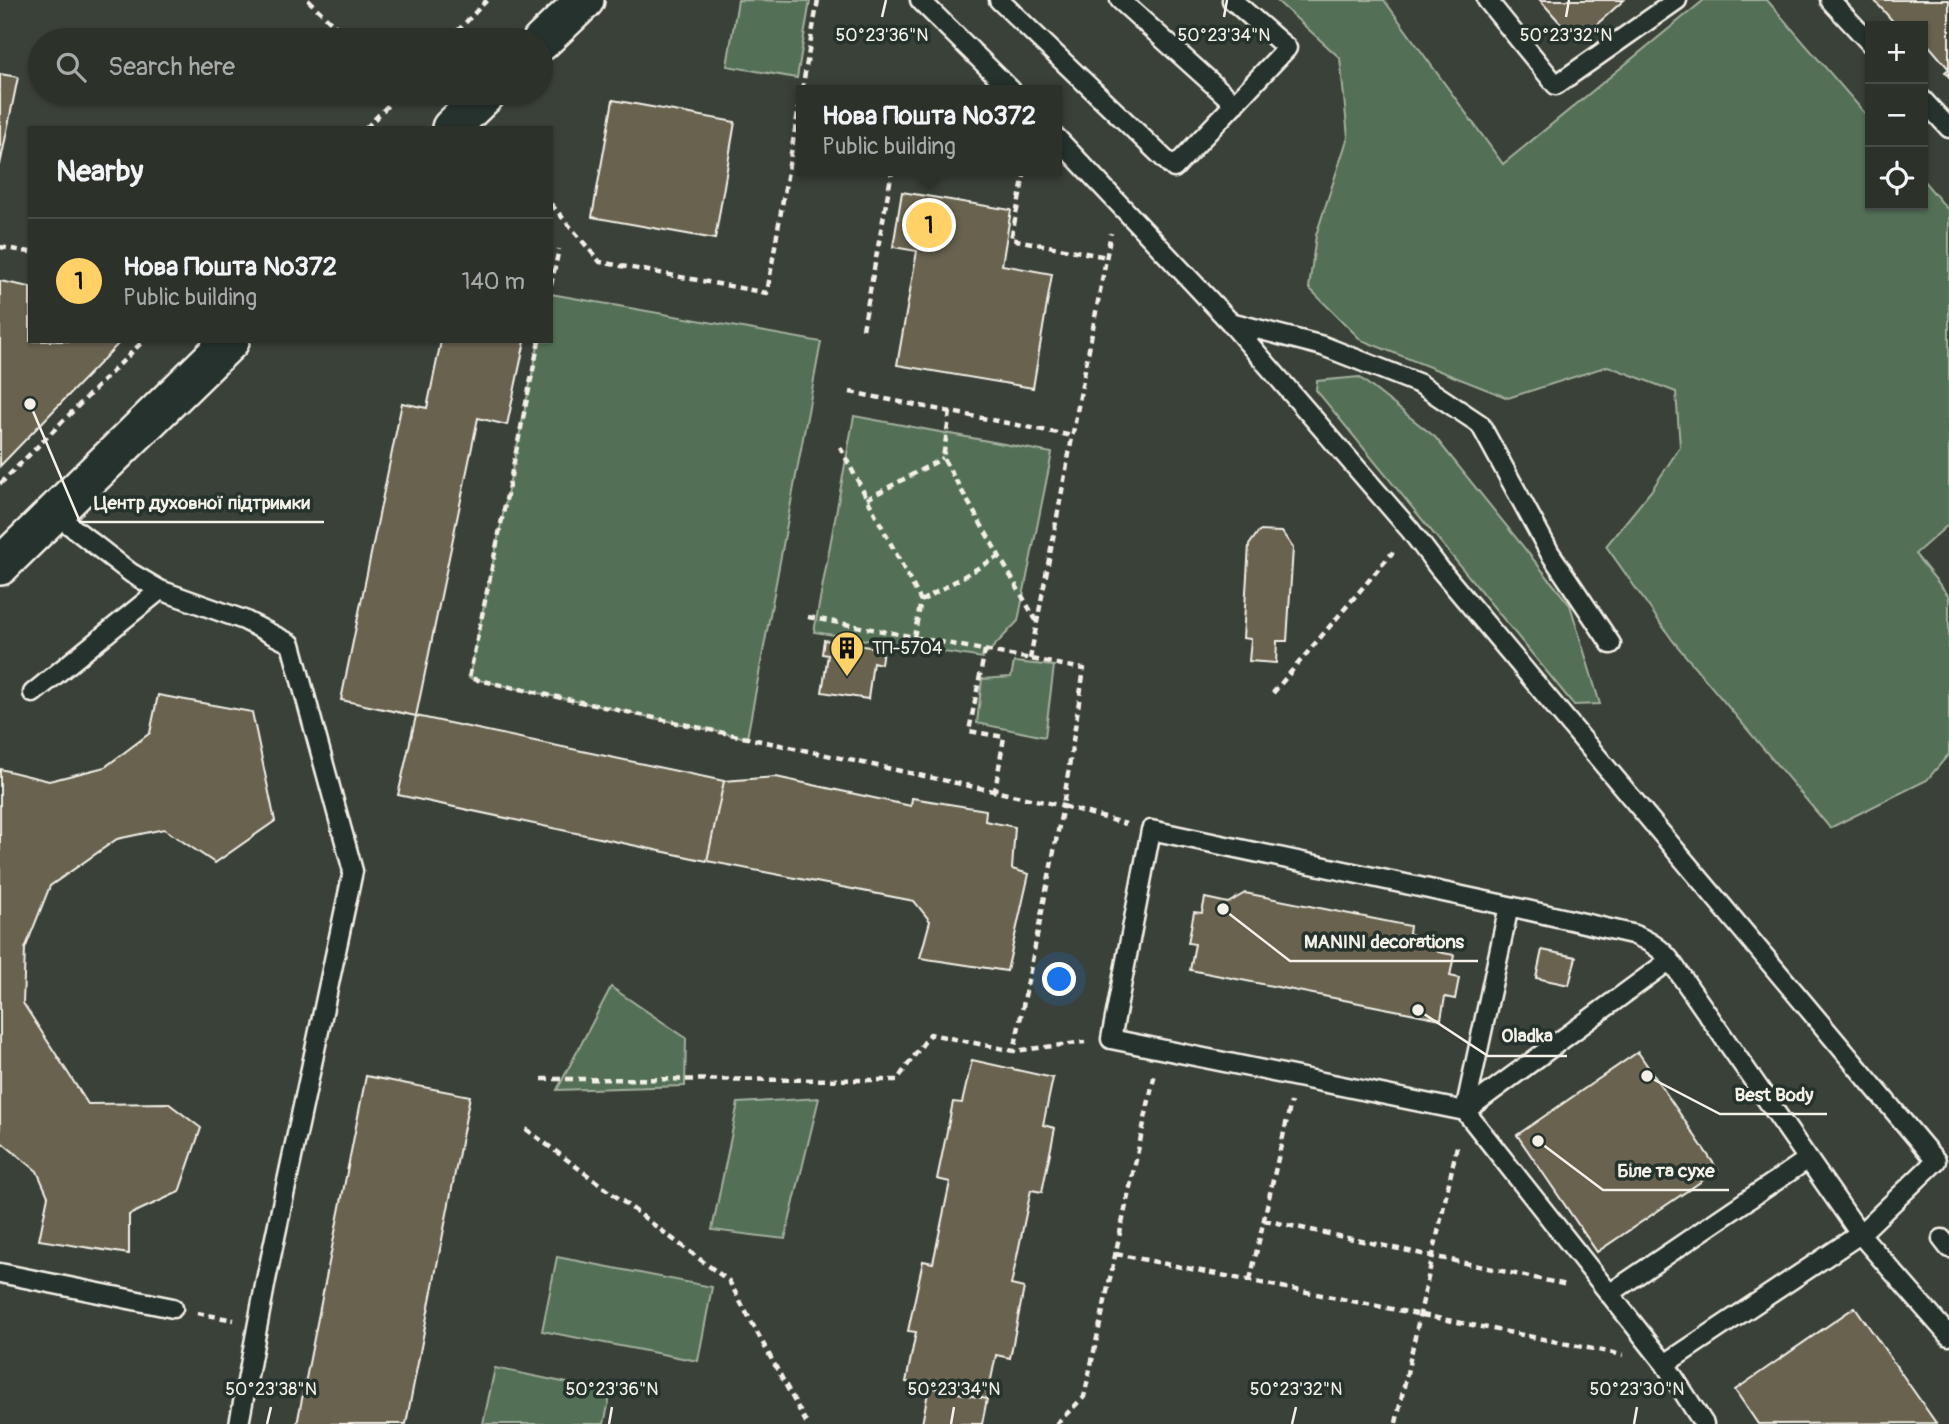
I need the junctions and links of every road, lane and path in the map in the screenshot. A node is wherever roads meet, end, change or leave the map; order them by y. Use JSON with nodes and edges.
{"nodes":[{"id":1,"x":308,"y":0,"type":"edge"},
{"id":2,"x":487,"y":0,"type":"edge"},
{"id":3,"x":585,"y":0,"type":"edge"},
{"id":4,"x":818,"y":0,"type":"edge"},
{"id":5,"x":920,"y":0,"type":"edge"},
{"id":6,"x":999,"y":0,"type":"edge"},
{"id":7,"x":1120,"y":0,"type":"edge"},
{"id":8,"x":1232,"y":0,"type":"edge"},
{"id":9,"x":1486,"y":0,"type":"edge"},
{"id":10,"x":1677,"y":0,"type":"edge"},
{"id":11,"x":1830,"y":0,"type":"edge"},
{"id":12,"x":337,"y":28,"type":"edge"},
{"id":13,"x":460,"y":28,"type":"edge"},
{"id":14,"x":553,"y":31,"type":"edge"},
{"id":15,"x":1865,"y":38,"type":"edge"},
{"id":16,"x":803,"y":85,"type":"edge"},
{"id":17,"x":1006,"y":85,"type":"edge"},
{"id":18,"x":1235,"y":104,"type":"junction"},
{"id":19,"x":388,"y":105,"type":"edge"},
{"id":20,"x":475,"y":105,"type":"edge"},
{"id":21,"x":1928,"y":105,"type":"edge"},
{"id":22,"x":368,"y":126,"type":"edge"},
{"id":23,"x":453,"y":126,"type":"edge"},
{"id":24,"x":796,"y":127,"type":"edge"},
{"id":25,"x":1949,"y":128,"type":"edge"},
{"id":26,"x":1062,"y":143,"type":"edge"},
{"id":27,"x":891,"y":176,"type":"edge"},
{"id":28,"x":1024,"y":176,"type":"edge"},
{"id":29,"x":1117,"y":202,"type":"junction"},
{"id":30,"x":553,"y":206,"type":"edge"},
{"id":31,"x":0,"y":247,"type":"edge"},
{"id":32,"x":559,"y":249,"type":"dead end"},
{"id":33,"x":28,"y":252,"type":"edge"},
{"id":34,"x":1107,"y":257,"type":"junction"},
{"id":35,"x":553,"y":276,"type":"edge"},
{"id":36,"x":1230,"y":322,"type":"junction"},
{"id":37,"x":863,"y":329,"type":"dead end"},
{"id":38,"x":141,"y":343,"type":"edge"},
{"id":39,"x":228,"y":343,"type":"edge"},
{"id":40,"x":539,"y":343,"type":"edge"},
{"id":41,"x":850,"y":392,"type":"dead end"},
{"id":42,"x":950,"y":412,"type":"junction"},
{"id":43,"x":1073,"y":436,"type":"junction"},
{"id":44,"x":840,"y":447,"type":"dead end"},
{"id":45,"x":943,"y":458,"type":"junction"},
{"id":46,"x":0,"y":484,"type":"edge"},
{"id":47,"x":867,"y":499,"type":"junction"},
{"id":48,"x":54,"y":513,"type":"junction"},
{"id":49,"x":1411,"y":531,"type":"junction"},
{"id":50,"x":999,"y":556,"type":"junction"},
{"id":51,"x":0,"y":565,"type":"edge"},
{"id":52,"x":160,"y":590,"type":"junction"},
{"id":53,"x":921,"y":601,"type":"junction"},
{"id":54,"x":808,"y":617,"type":"dead end"},
{"id":55,"x":1037,"y":623,"type":"junction"},
{"id":56,"x":914,"y":637,"type":"junction"},
{"id":57,"x":1611,"y":644,"type":"dead end"},
{"id":58,"x":985,"y":650,"type":"junction"},
{"id":59,"x":1030,"y":659,"type":"junction"},
{"id":60,"x":1273,"y":692,"type":"dead end"},
{"id":61,"x":33,"y":693,"type":"dead end"},
{"id":62,"x":995,"y":792,"type":"junction"},
{"id":63,"x":1063,"y":806,"type":"junction"},
{"id":64,"x":1151,"y":830,"type":"junction"},
{"id":65,"x":1509,"y":905,"type":"junction"},
{"id":66,"x":1670,"y":960,"type":"junction"},
{"id":67,"x":1111,"y":1040,"type":"junction"},
{"id":68,"x":1160,"y":1049,"type":"junction"},
{"id":69,"x":1014,"y":1051,"type":"junction"},
{"id":70,"x":1296,"y":1077,"type":"junction"},
{"id":71,"x":542,"y":1079,"type":"dead end"},
{"id":72,"x":1465,"y":1111,"type":"junction"},
{"id":73,"x":526,"y":1129,"type":"dead end"},
{"id":74,"x":1808,"y":1159,"type":"junction"},
{"id":75,"x":1264,"y":1220,"type":"junction"},
{"id":76,"x":1860,"y":1234,"type":"junction"},
{"id":77,"x":1116,"y":1254,"type":"junction"},
{"id":78,"x":1433,"y":1255,"type":"junction"},
{"id":79,"x":0,"y":1273,"type":"edge"},
{"id":80,"x":1250,"y":1280,"type":"junction"},
{"id":81,"x":1609,"y":1294,"type":"junction"},
{"id":82,"x":173,"y":1308,"type":"joint"},
{"id":83,"x":1420,"y":1315,"type":"junction"},
{"id":84,"x":258,"y":1325,"type":"junction"},
{"id":85,"x":1949,"y":1336,"type":"edge"},
{"id":86,"x":1665,"y":1364,"type":"junction"},
{"id":87,"x":1396,"y":1423,"type":"edge"},
{"id":88,"x":239,"y":1424,"type":"edge"},
{"id":89,"x":807,"y":1424,"type":"edge"},
{"id":90,"x":1056,"y":1424,"type":"edge"},
{"id":91,"x":1704,"y":1424,"type":"edge"}],
"edges":[{"from":1,"to":12,"type":"path"},
{"from":2,"to":13,"type":"path"},
{"from":3,"to":14,"type":"street"},
{"from":4,"to":16,"type":"path"},
{"from":5,"to":17,"type":"lane"},
{"from":6,"to":18,"type":"lane"},
{"from":7,"to":18,"type":"lane"},
{"from":8,"to":18,"type":"lane"},
{"from":9,"to":10,"type":"lane"},
{"from":11,"to":15,"type":"lane"},
{"from":19,"to":22,"type":"path"},
{"from":20,"to":23,"type":"street"},
{"from":21,"to":25,"type":"lane"},
{"from":24,"to":30,"type":"path"},
{"from":26,"to":29,"type":"lane"},
{"from":27,"to":37,"type":"path"},
{"from":28,"to":34,"type":"path"},
{"from":29,"to":34,"type":"path"},
{"from":29,"to":36,"type":"lane"},
{"from":31,"to":33,"type":"path"},
{"from":32,"to":35,"type":"path"},
{"from":34,"to":43,"type":"path"},
{"from":36,"to":49,"type":"lane"},
{"from":36,"to":57,"type":"lane"},
{"from":38,"to":46,"type":"path"},
{"from":39,"to":48,"type":"street"},
{"from":40,"to":62,"type":"path"},
{"from":41,"to":42,"type":"path"},
{"from":42,"to":43,"type":"path"},
{"from":42,"to":45,"type":"path"},
{"from":43,"to":55,"type":"path"},
{"from":44,"to":47,"type":"path"},
{"from":45,"to":47,"type":"path"},
{"from":45,"to":50,"type":"path"},
{"from":47,"to":53,"type":"path"},
{"from":48,"to":51,"type":"street"},
{"from":48,"to":52,"type":"lane"},
{"from":49,"to":60,"type":"path"},
{"from":49,"to":76,"type":"lane"},
{"from":50,"to":53,"type":"path"},
{"from":50,"to":55,"type":"path"},
{"from":52,"to":61,"type":"lane"},
{"from":52,"to":84,"type":"lane"},
{"from":53,"to":56,"type":"path"},
{"from":54,"to":56,"type":"path"},
{"from":55,"to":59,"type":"path"},
{"from":56,"to":58,"type":"path"},
{"from":58,"to":59,"type":"path"},
{"from":58,"to":62,"type":"path"},
{"from":59,"to":63,"type":"path"},
{"from":62,"to":63,"type":"path"},
{"from":63,"to":64,"type":"path"},
{"from":63,"to":69,"type":"path"},
{"from":64,"to":65,"type":"lane"},
{"from":64,"to":67,"type":"lane"},
{"from":65,"to":66,"type":"lane"},
{"from":65,"to":72,"type":"lane"},
{"from":66,"to":72,"type":"lane"},
{"from":66,"to":74,"type":"lane"},
{"from":67,"to":68,"type":"lane"},
{"from":67,"to":69,"type":"path"},
{"from":68,"to":70,"type":"lane"},
{"from":68,"to":77,"type":"path"},
{"from":69,"to":71,"type":"path"},
{"from":70,"to":72,"type":"lane"},
{"from":70,"to":75,"type":"path"},
{"from":72,"to":78,"type":"path"},
{"from":72,"to":81,"type":"lane"},
{"from":73,"to":89,"type":"path"},
{"from":74,"to":76,"type":"lane"},
{"from":74,"to":81,"type":"lane"},
{"from":75,"to":78,"type":"path"},
{"from":75,"to":80,"type":"path"},
{"from":76,"to":85,"type":"lane"},
{"from":76,"to":86,"type":"lane"},
{"from":77,"to":80,"type":"path"},
{"from":77,"to":90,"type":"path"},
{"from":78,"to":81,"type":"path"},
{"from":78,"to":83,"type":"path"},
{"from":79,"to":82,"type":"lane"},
{"from":80,"to":83,"type":"path"},
{"from":81,"to":86,"type":"lane"},
{"from":82,"to":84,"type":"path"},
{"from":83,"to":86,"type":"path"},
{"from":83,"to":87,"type":"path"},
{"from":84,"to":88,"type":"lane"},
{"from":86,"to":91,"type":"lane"}]}
